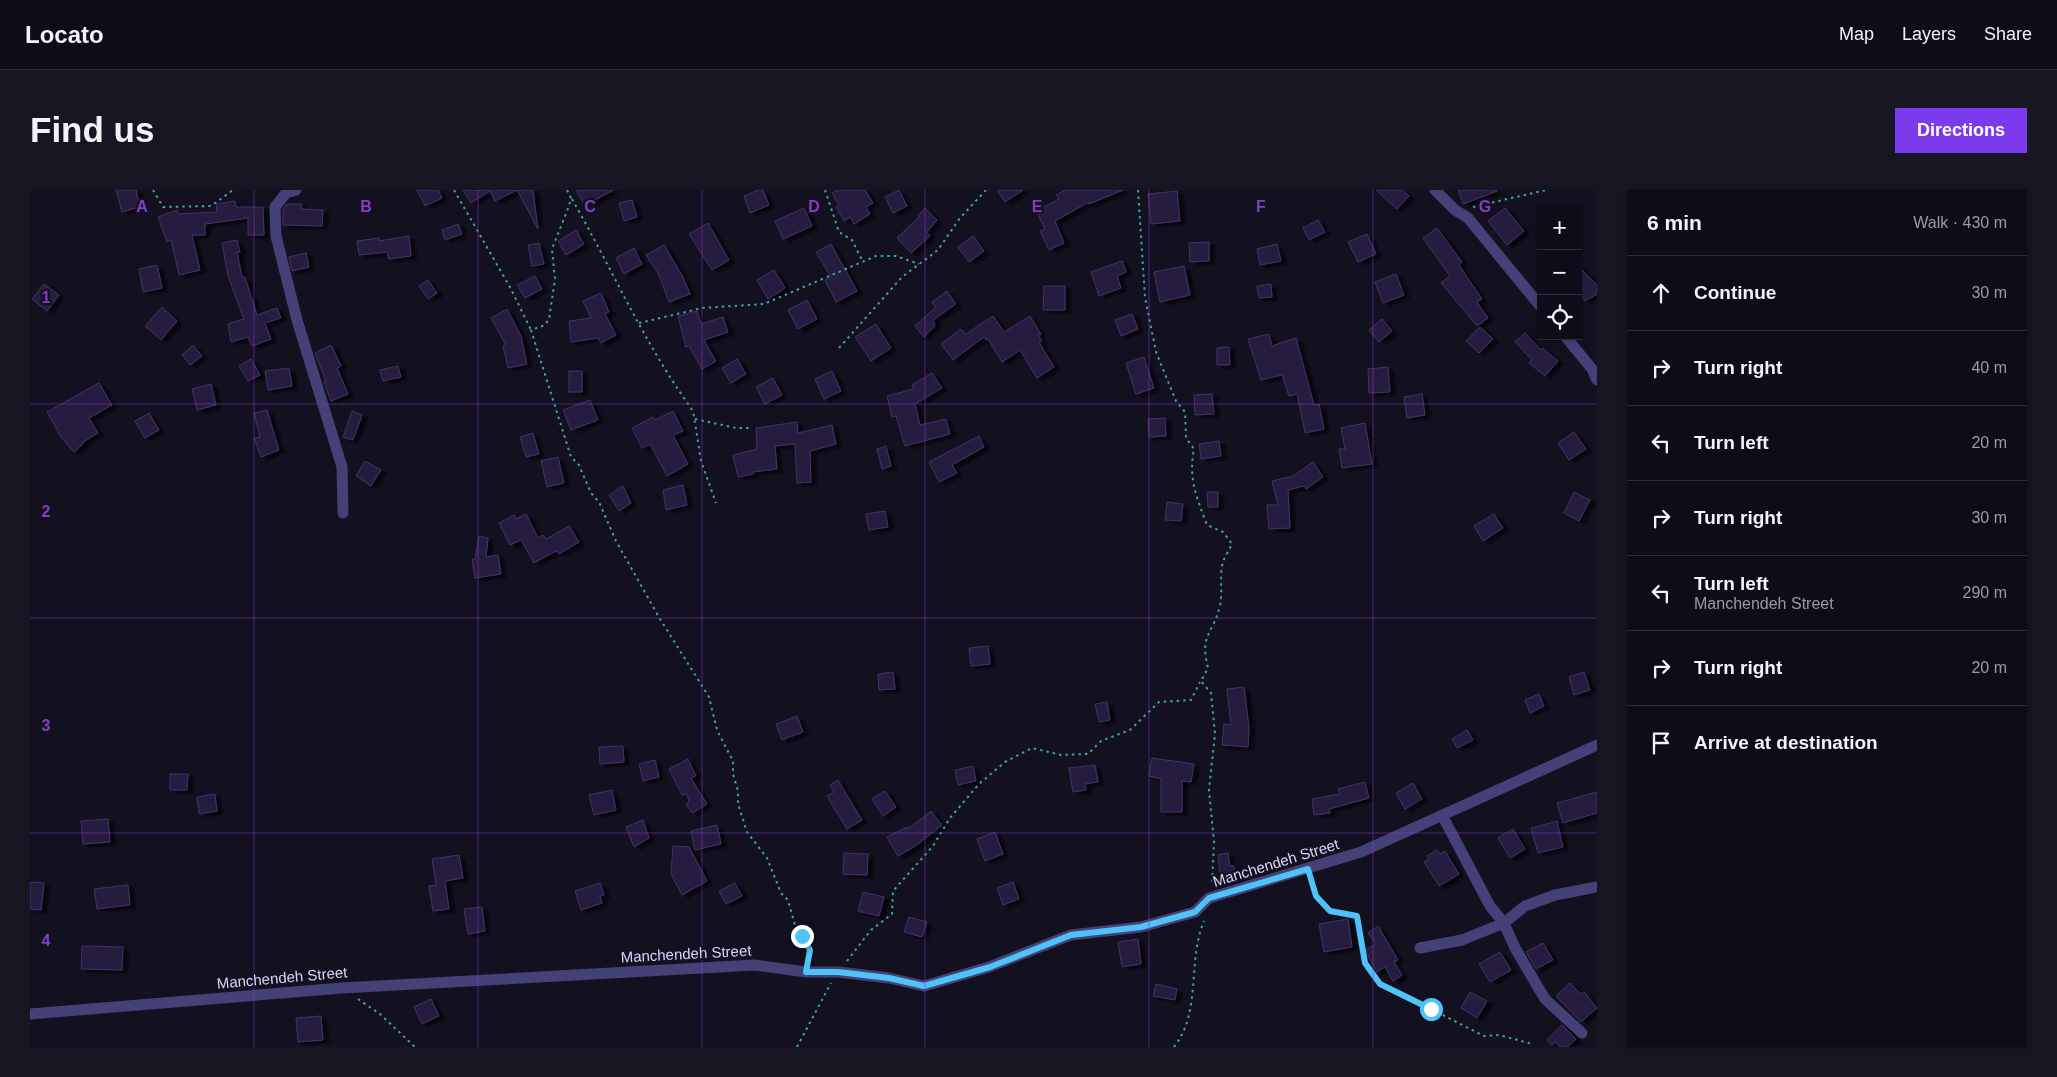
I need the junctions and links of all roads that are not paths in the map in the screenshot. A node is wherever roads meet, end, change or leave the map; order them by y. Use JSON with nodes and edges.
{"nodes":[{"id":1,"x":296,"y":190,"type":"edge"},
{"id":2,"x":1436,"y":190,"type":"edge"},
{"id":3,"x":1537,"y":302,"type":"edge"},
{"id":4,"x":1568,"y":340,"type":"edge"},
{"id":5,"x":1597,"y":380,"type":"edge"},
{"id":6,"x":344,"y":513,"type":"dead end"},
{"id":7,"x":1597,"y":745,"type":"edge"},
{"id":8,"x":1442,"y":815,"type":"junction"},
{"id":9,"x":1597,"y":887,"type":"edge"},
{"id":10,"x":1504,"y":923,"type":"junction"},
{"id":11,"x":1420,"y":948,"type":"dead end"},
{"id":12,"x":30,"y":1014,"type":"edge"},
{"id":13,"x":1582,"y":1034,"type":"dead end"}],
"edges":[{"from":1,"to":6,"type":"street"},
{"from":2,"to":3,"type":"street"},
{"from":4,"to":5,"type":"street"},
{"from":7,"to":8,"type":"street","name":"Manchendeh Street"},
{"from":8,"to":10,"type":"street"},
{"from":8,"to":12,"type":"street","name":"Manchendeh Street"},
{"from":9,"to":10,"type":"street"},
{"from":10,"to":11,"type":"street"},
{"from":10,"to":13,"type":"street"}]}
